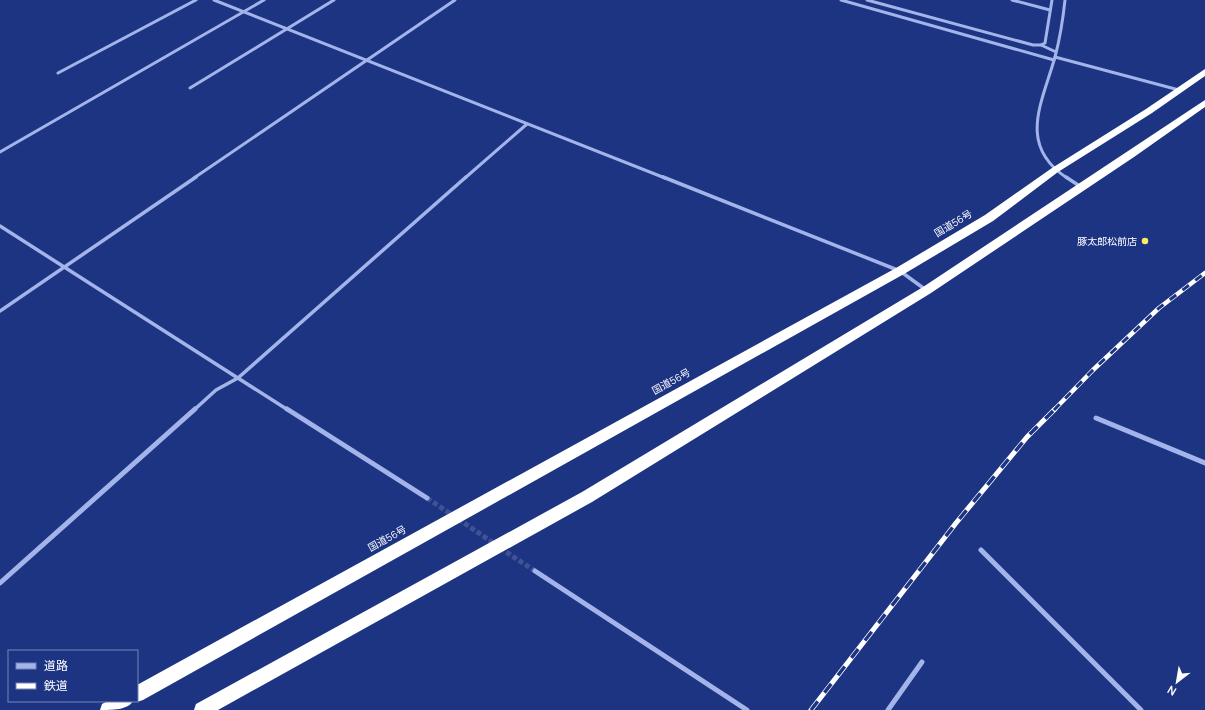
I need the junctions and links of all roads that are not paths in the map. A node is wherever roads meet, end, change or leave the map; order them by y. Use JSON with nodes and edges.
{"nodes":[{"id":1,"x":196,"y":0,"type":"edge"},
{"id":2,"x":214,"y":0,"type":"edge"},
{"id":3,"x":264,"y":0,"type":"edge"},
{"id":4,"x":334,"y":0,"type":"edge"},
{"id":5,"x":455,"y":0,"type":"edge"},
{"id":6,"x":841,"y":0,"type":"edge"},
{"id":7,"x":867,"y":0,"type":"edge"},
{"id":8,"x":1012,"y":0,"type":"edge"},
{"id":9,"x":1052,"y":0,"type":"edge"},
{"id":10,"x":1065,"y":0,"type":"edge"},
{"id":11,"x":1050,"y":10,"type":"junction"},
{"id":12,"x":244,"y":12,"type":"junction"},
{"id":13,"x":287,"y":28,"type":"junction"},
{"id":14,"x":1041,"y":45,"type":"junction"},
{"id":15,"x":1056,"y":52,"type":"junction"},
{"id":16,"x":1055,"y":59,"type":"junction"},
{"id":17,"x":368,"y":60,"type":"junction"},
{"id":18,"x":1205,"y":72,"type":"edge"},
{"id":19,"x":58,"y":73,"type":"dead end"},
{"id":20,"x":190,"y":88,"type":"dead end"},
{"id":21,"x":1179,"y":90,"type":"junction"},
{"id":22,"x":1205,"y":103,"type":"edge"},
{"id":23,"x":527,"y":124,"type":"junction"},
{"id":24,"x":0,"y":152,"type":"edge"},
{"id":25,"x":1056,"y":170,"type":"junction"},
{"id":26,"x":1081,"y":187,"type":"junction"},
{"id":27,"x":0,"y":226,"type":"edge"},
{"id":28,"x":64,"y":267,"type":"junction"},
{"id":29,"x":900,"y":271,"type":"junction"},
{"id":30,"x":927,"y":290,"type":"junction"},
{"id":31,"x":0,"y":311,"type":"edge"},
{"id":32,"x":238,"y":378,"type":"junction"},
{"id":33,"x":1096,"y":418,"type":"dead end"},
{"id":34,"x":1205,"y":463,"type":"edge"},
{"id":35,"x":427,"y":498,"type":"tunnel mouth"},
{"id":36,"x":981,"y":550,"type":"dead end"},
{"id":37,"x":535,"y":571,"type":"tunnel mouth"},
{"id":38,"x":0,"y":583,"type":"edge"},
{"id":39,"x":922,"y":662,"type":"dead end"},
{"id":40,"x":138,"y":693,"type":"edge"},
{"id":41,"x":123,"y":702,"type":"edge"},
{"id":42,"x":108,"y":710,"type":"edge"},
{"id":43,"x":202,"y":710,"type":"edge"},
{"id":44,"x":747,"y":710,"type":"edge"},
{"id":45,"x":888,"y":710,"type":"edge"},
{"id":46,"x":1141,"y":710,"type":"edge"}],
"edges":[{"from":1,"to":19,"type":"street"},
{"from":2,"to":12,"type":"street"},
{"from":3,"to":12,"type":"street"},
{"from":4,"to":13,"type":"street"},
{"from":5,"to":17,"type":"street"},
{"from":6,"to":16,"type":"street"},
{"from":7,"to":14,"type":"street"},
{"from":8,"to":11,"type":"street"},
{"from":9,"to":11,"type":"street"},
{"from":10,"to":15,"type":"street"},
{"from":11,"to":14,"type":"street"},
{"from":12,"to":13,"type":"street"},
{"from":12,"to":24,"type":"street"},
{"from":13,"to":17,"type":"street"},
{"from":13,"to":20,"type":"street"},
{"from":14,"to":15,"type":"street"},
{"from":15,"to":16,"type":"street"},
{"from":16,"to":21,"type":"street"},
{"from":16,"to":25,"type":"street"},
{"from":17,"to":23,"type":"street"},
{"from":17,"to":28,"type":"street"},
{"from":18,"to":21,"type":"highway","name":"国道56号"},
{"from":21,"to":25,"type":"highway","name":"国道56号"},
{"from":22,"to":26,"type":"highway"},
{"from":23,"to":29,"type":"street"},
{"from":23,"to":32,"type":"street"},
{"from":25,"to":26,"type":"street"},
{"from":25,"to":29,"type":"highway","name":"国道56号"},
{"from":26,"to":30,"type":"highway"},
{"from":27,"to":28,"type":"street"},
{"from":28,"to":31,"type":"street"},
{"from":28,"to":32,"type":"street"},
{"from":29,"to":30,"type":"street"},
{"from":29,"to":40,"type":"highway","name":"国道56号"},
{"from":30,"to":43,"type":"highway"},
{"from":32,"to":35,"type":"street"},
{"from":32,"to":38,"type":"street"},
{"from":33,"to":34,"type":"street"},
{"from":36,"to":46,"type":"street"},
{"from":37,"to":44,"type":"street"},
{"from":39,"to":45,"type":"street"},
{"from":41,"to":42,"type":"highway"}]}
